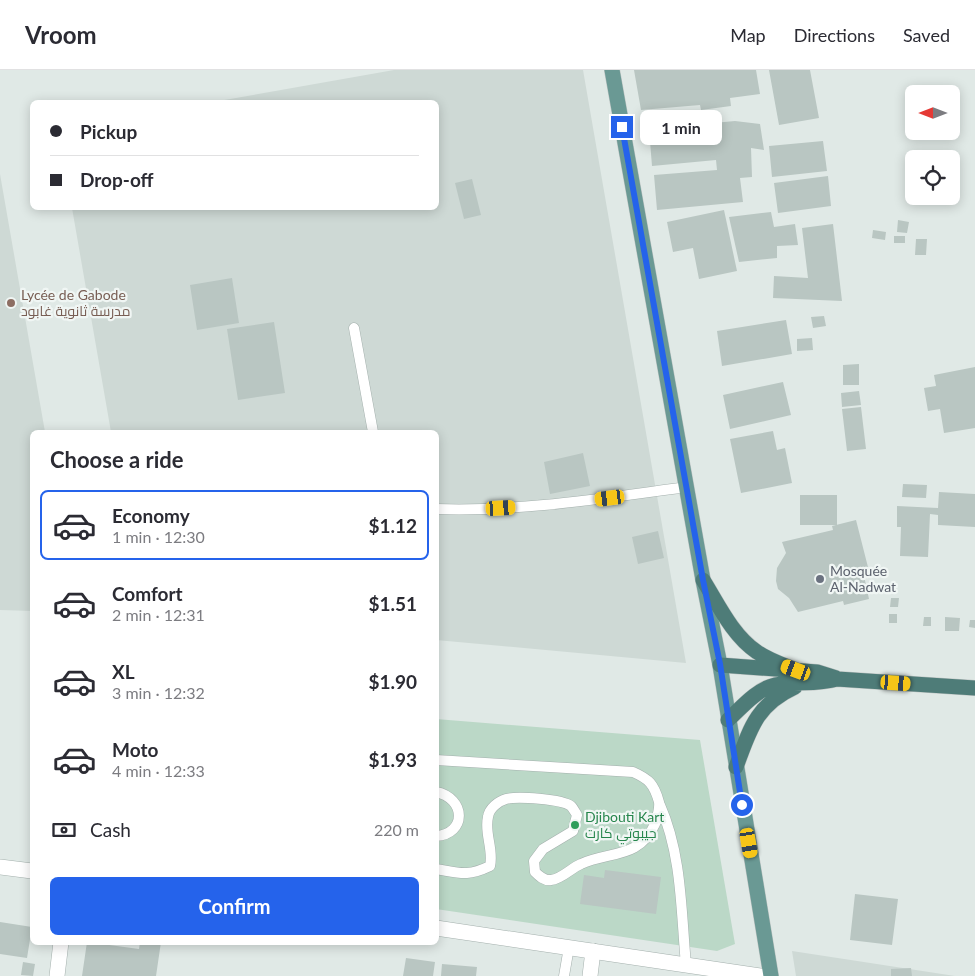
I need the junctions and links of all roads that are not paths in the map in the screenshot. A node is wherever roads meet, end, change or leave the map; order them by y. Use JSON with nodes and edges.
{"nodes":[{"id":1,"x":612,"y":70,"type":"edge"},
{"id":2,"x":354,"y":328,"type":"dead end"},
{"id":3,"x":373,"y":430,"type":"edge"},
{"id":4,"x":687,"y":488,"type":"junction"},
{"id":5,"x":439,"y":509,"type":"edge"},
{"id":6,"x":703,"y":580,"type":"junction"},
{"id":7,"x":720,"y":664,"type":"junction"},
{"id":8,"x":798,"y":677,"type":"junction"},
{"id":9,"x":975,"y":688,"type":"edge"},
{"id":10,"x":728,"y":720,"type":"junction"},
{"id":11,"x":439,"y":760,"type":"edge"},
{"id":12,"x":736,"y":767,"type":"junction"},
{"id":13,"x":439,"y":792,"type":"edge"},
{"id":14,"x":660,"y":805,"type":"junction"},
{"id":15,"x":439,"y":835,"type":"edge"},
{"id":16,"x":0,"y":867,"type":"edge"},
{"id":17,"x":439,"y":869,"type":"edge"},
{"id":18,"x":30,"y":871,"type":"edge"},
{"id":19,"x":439,"y":928,"type":"edge"},
{"id":20,"x":61,"y":945,"type":"edge"},
{"id":21,"x":569,"y":947,"type":"junction"},
{"id":22,"x":593,"y":951,"type":"junction"},
{"id":23,"x":686,"y":965,"type":"junction"},
{"id":24,"x":57,"y":976,"type":"edge"},
{"id":25,"x":564,"y":976,"type":"edge"},
{"id":26,"x":590,"y":976,"type":"edge"},
{"id":27,"x":760,"y":976,"type":"edge"},
{"id":28,"x":772,"y":976,"type":"edge"}],
"edges":[{"from":1,"to":4,"type":"main road"},
{"from":2,"to":3,"type":"lane"},
{"from":4,"to":5,"type":"lane"},
{"from":4,"to":6,"type":"main road"},
{"from":6,"to":7,"type":"main road"},
{"from":6,"to":8,"type":"highway"},
{"from":7,"to":8,"type":"highway"},
{"from":7,"to":10,"type":"main road"},
{"from":8,"to":9,"type":"highway"},
{"from":8,"to":10,"type":"highway"},
{"from":8,"to":12,"type":"highway"},
{"from":10,"to":12,"type":"main road"},
{"from":11,"to":14,"type":"lane"},
{"from":12,"to":28,"type":"main road"},
{"from":13,"to":15,"type":"lane"},
{"from":14,"to":17,"type":"lane"},
{"from":14,"to":23,"type":"lane"},
{"from":16,"to":18,"type":"street"},
{"from":19,"to":21,"type":"street"},
{"from":20,"to":24,"type":"street"},
{"from":21,"to":22,"type":"street"},
{"from":21,"to":25,"type":"lane"},
{"from":22,"to":23,"type":"street"},
{"from":22,"to":26,"type":"street"},
{"from":23,"to":27,"type":"street"}]}
